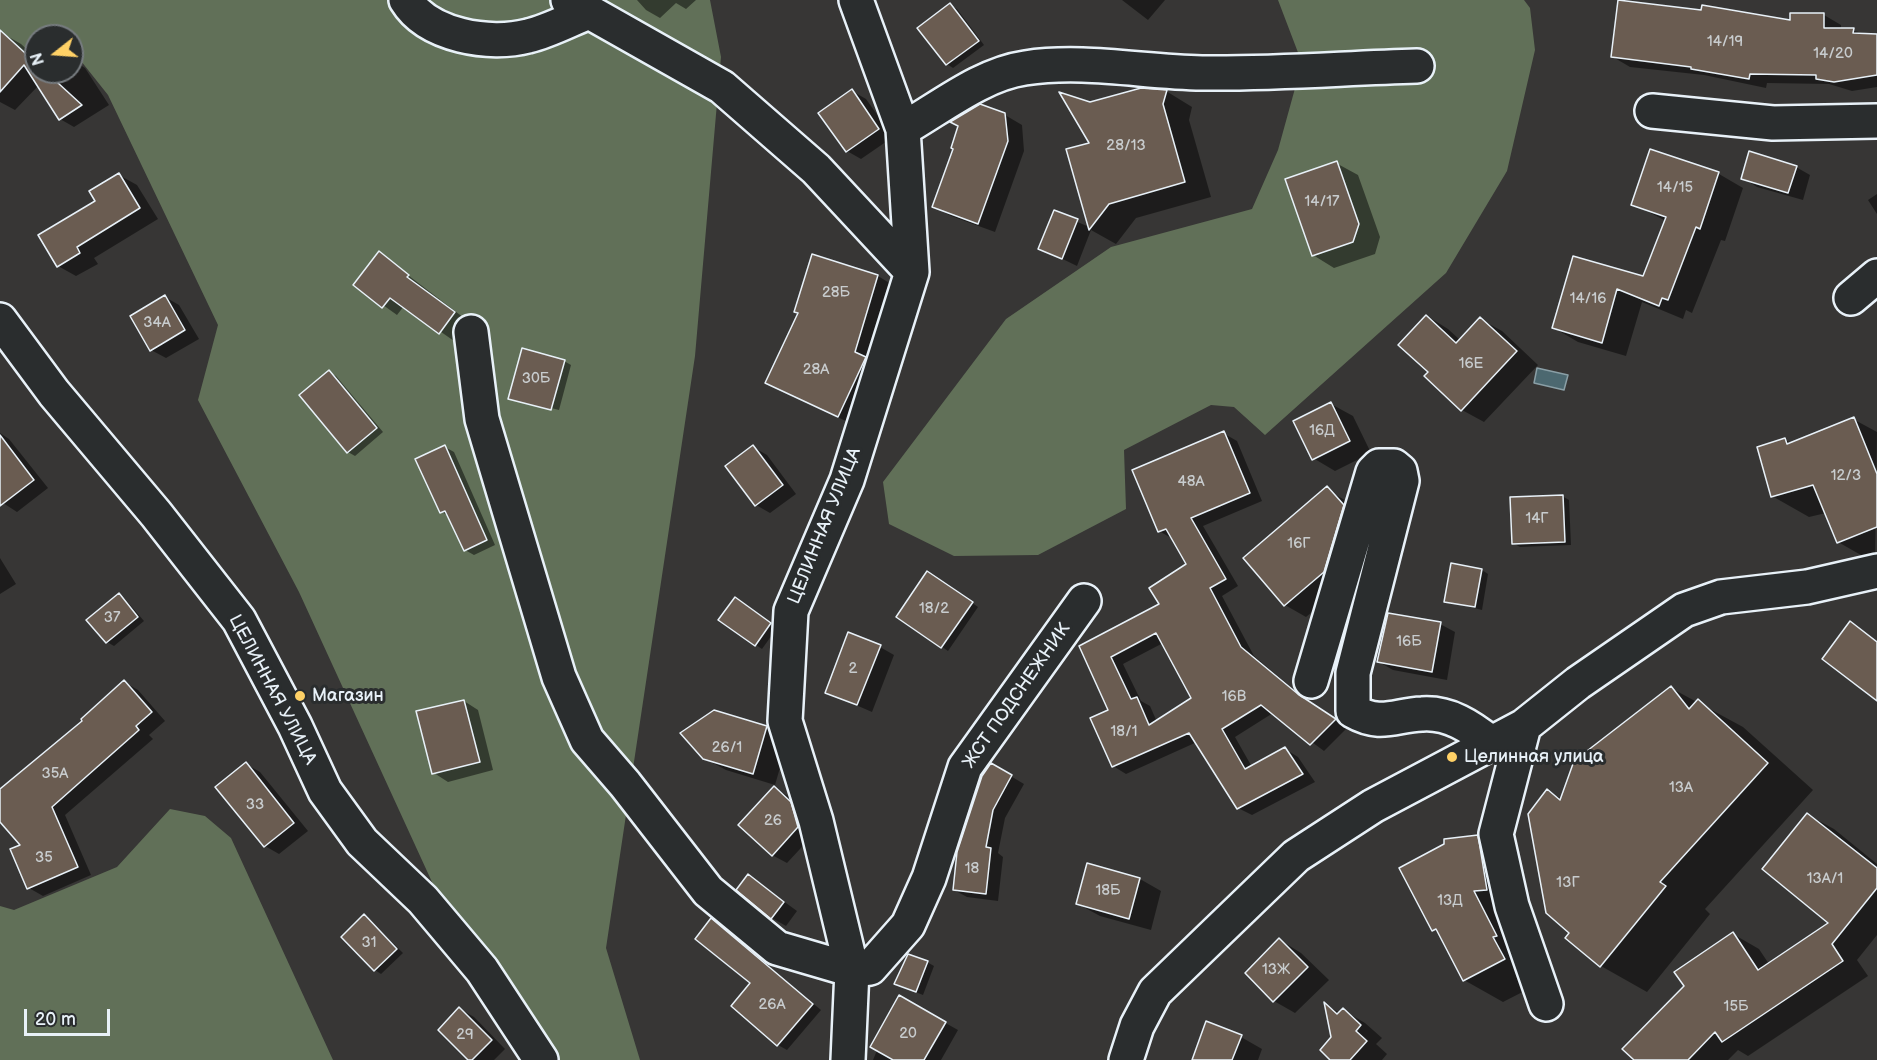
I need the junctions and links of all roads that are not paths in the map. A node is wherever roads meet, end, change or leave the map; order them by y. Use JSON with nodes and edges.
{"nodes":[{"id":1,"x":406,"y":0,"type":"edge"},
{"id":2,"x":856,"y":0,"type":"edge"},
{"id":3,"x":578,"y":6,"type":"edge"},
{"id":4,"x":1417,"y":66,"type":"dead end"},
{"id":5,"x":1652,"y":111,"type":"dead end"},
{"id":6,"x":1877,"y":121,"type":"edge"},
{"id":7,"x":903,"y":129,"type":"junction"},
{"id":8,"x":912,"y":272,"type":"junction"},
{"id":9,"x":1877,"y":276,"type":"edge"},
{"id":10,"x":1851,"y":298,"type":"dead end"},
{"id":11,"x":0,"y":320,"type":"edge"},
{"id":12,"x":471,"y":332,"type":"dead end"},
{"id":13,"x":1877,"y":571,"type":"edge"},
{"id":14,"x":1084,"y":601,"type":"dead end"},
{"id":15,"x":1311,"y":681,"type":"dead end"},
{"id":16,"x":1524,"y":726,"type":"junction"},
{"id":17,"x":1491,"y":742,"type":"junction"},
{"id":18,"x":852,"y":970,"type":"junction"},
{"id":19,"x":1546,"y":1004,"type":"dead end"},
{"id":20,"x":541,"y":1060,"type":"edge"},
{"id":21,"x":848,"y":1060,"type":"edge"},
{"id":22,"x":1126,"y":1060,"type":"edge"}],
"edges":[{"from":1,"to":3,"type":"street"},
{"from":2,"to":7,"type":"street","name":"ЦЕЛИННАЯ УЛИЦА"},
{"from":3,"to":8,"type":"street"},
{"from":4,"to":7,"type":"street"},
{"from":5,"to":6,"type":"street"},
{"from":7,"to":8,"type":"street","name":"ЦЕЛИННАЯ УЛИЦА"},
{"from":8,"to":18,"type":"street","name":"ЦЕЛИННАЯ УЛИЦА"},
{"from":9,"to":10,"type":"street"},
{"from":11,"to":20,"type":"street","name":"ЦЕЛИННАЯ УЛИЦА"},
{"from":12,"to":18,"type":"street"},
{"from":13,"to":16,"type":"street"},
{"from":14,"to":18,"type":"street","name":"ЖСТ ПОДСНЕЖНИК"},
{"from":15,"to":17,"type":"street"},
{"from":16,"to":17,"type":"street"},
{"from":16,"to":19,"type":"street"},
{"from":17,"to":22,"type":"street"},
{"from":18,"to":21,"type":"street","name":"ЦЕЛИННАЯ УЛИЦА"}]}
